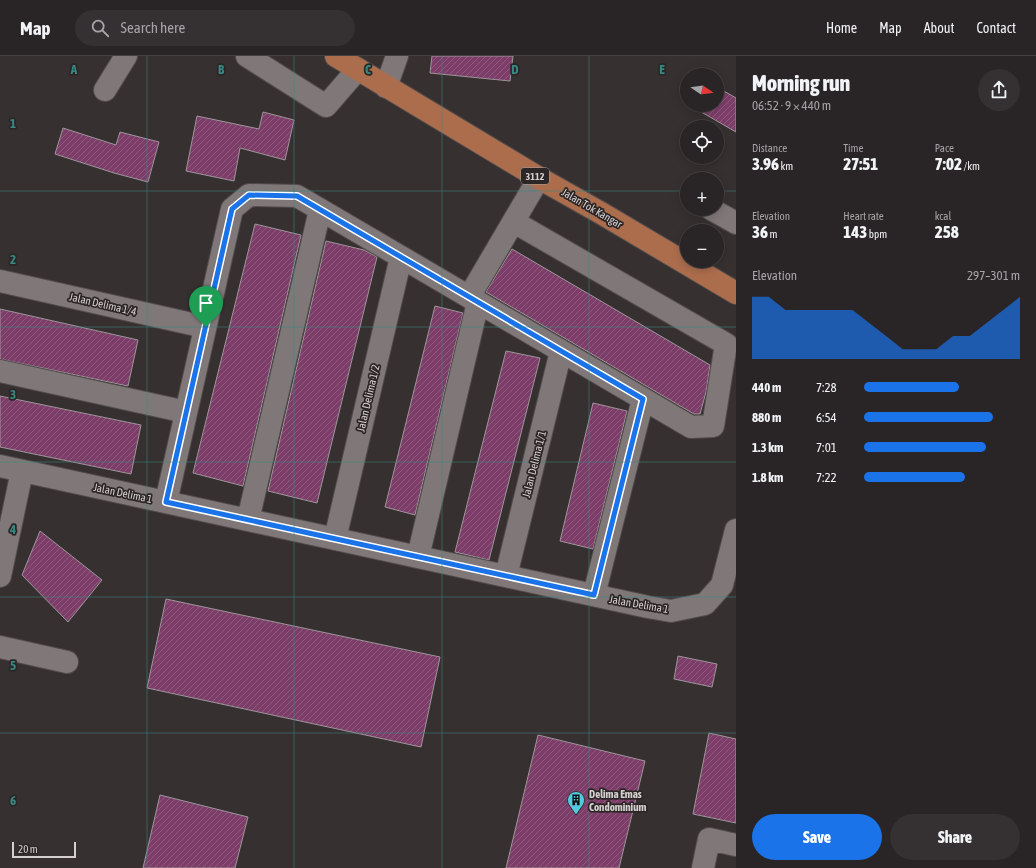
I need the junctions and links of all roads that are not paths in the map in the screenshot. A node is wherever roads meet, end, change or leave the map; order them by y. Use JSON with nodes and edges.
{"nodes":[{"id":1,"x":126,"y":56,"type":"edge"},
{"id":2,"x":247,"y":56,"type":"edge"},
{"id":3,"x":336,"y":56,"type":"edge"},
{"id":4,"x":397,"y":56,"type":"edge"},
{"id":5,"x":358,"y":69,"type":"junction"},
{"id":6,"x":386,"y":87,"type":"junction"},
{"id":7,"x":104,"y":90,"type":"dead end"},
{"id":8,"x":539,"y":178,"type":"junction"},
{"id":9,"x":320,"y":210,"type":"junction"},
{"id":10,"x":724,"y":216,"type":"edge"},
{"id":11,"x":514,"y":222,"type":"junction"},
{"id":12,"x":736,"y":223,"type":"edge"},
{"id":13,"x":401,"y":257,"type":"junction"},
{"id":14,"x":0,"y":281,"type":"edge"},
{"id":15,"x":736,"y":293,"type":"edge"},
{"id":16,"x":474,"y":300,"type":"junction"},
{"id":17,"x":206,"y":327,"type":"junction"},
{"id":18,"x":561,"y":351,"type":"junction"},
{"id":19,"x":0,"y":371,"type":"edge"},
{"id":20,"x":643,"y":399,"type":"junction"},
{"id":21,"x":186,"y":412,"type":"junction"},
{"id":22,"x":0,"y":466,"type":"edge"},
{"id":23,"x":22,"y":471,"type":"junction"},
{"id":24,"x":166,"y":502,"type":"junction"},
{"id":25,"x":248,"y":520,"type":"junction"},
{"id":26,"x":736,"y":530,"type":"edge"},
{"id":27,"x":335,"y":539,"type":"junction"},
{"id":28,"x":418,"y":557,"type":"junction"},
{"id":29,"x":0,"y":576,"type":"edge"},
{"id":30,"x":506,"y":576,"type":"junction"},
{"id":31,"x":594,"y":595,"type":"junction"},
{"id":32,"x":0,"y":647,"type":"edge"},
{"id":33,"x":67,"y":662,"type":"dead end"},
{"id":34,"x":736,"y":845,"type":"edge"},
{"id":35,"x":702,"y":868,"type":"edge"}],
"edges":[{"from":1,"to":7,"type":"street"},
{"from":2,"to":5,"type":"street"},
{"from":3,"to":5,"type":"main road","name":"Jalan Tok Kangar","number":"3112"},
{"from":4,"to":6,"type":"street"},
{"from":5,"to":6,"type":"main road","name":"Jalan Tok Kangar","number":"3112"},
{"from":6,"to":8,"type":"main road","name":"Jalan Tok Kangar","number":"3112"},
{"from":8,"to":11,"type":"street"},
{"from":8,"to":15,"type":"main road","name":"Jalan Tok Kangar","number":"3112"},
{"from":9,"to":13,"type":"street"},
{"from":9,"to":17,"type":"street"},
{"from":9,"to":25,"type":"street"},
{"from":10,"to":12,"type":"street"},
{"from":11,"to":16,"type":"street"},
{"from":11,"to":20,"type":"street"},
{"from":13,"to":16,"type":"street"},
{"from":13,"to":27,"type":"street","name":"Jalan Delima 1/2"},
{"from":14,"to":17,"type":"street","name":"Jalan Delima 1/4"},
{"from":16,"to":18,"type":"street"},
{"from":16,"to":28,"type":"street"},
{"from":17,"to":21,"type":"street"},
{"from":18,"to":20,"type":"street"},
{"from":18,"to":30,"type":"street","name":"Jalan Delima 1/1"},
{"from":19,"to":21,"type":"street"},
{"from":20,"to":31,"type":"street"},
{"from":21,"to":24,"type":"street"},
{"from":22,"to":23,"type":"street","name":"Jalan Delima 1"},
{"from":23,"to":24,"type":"street","name":"Jalan Delima 1"},
{"from":23,"to":29,"type":"street"},
{"from":24,"to":25,"type":"street","name":"Jalan Delima 1"},
{"from":25,"to":27,"type":"street","name":"Jalan Delima 1"},
{"from":26,"to":31,"type":"street","name":"Jalan Delima 1"},
{"from":27,"to":28,"type":"street","name":"Jalan Delima 1"},
{"from":28,"to":30,"type":"street","name":"Jalan Delima 1"},
{"from":30,"to":31,"type":"street","name":"Jalan Delima 1"},
{"from":32,"to":33,"type":"street"},
{"from":34,"to":35,"type":"street"}]}
